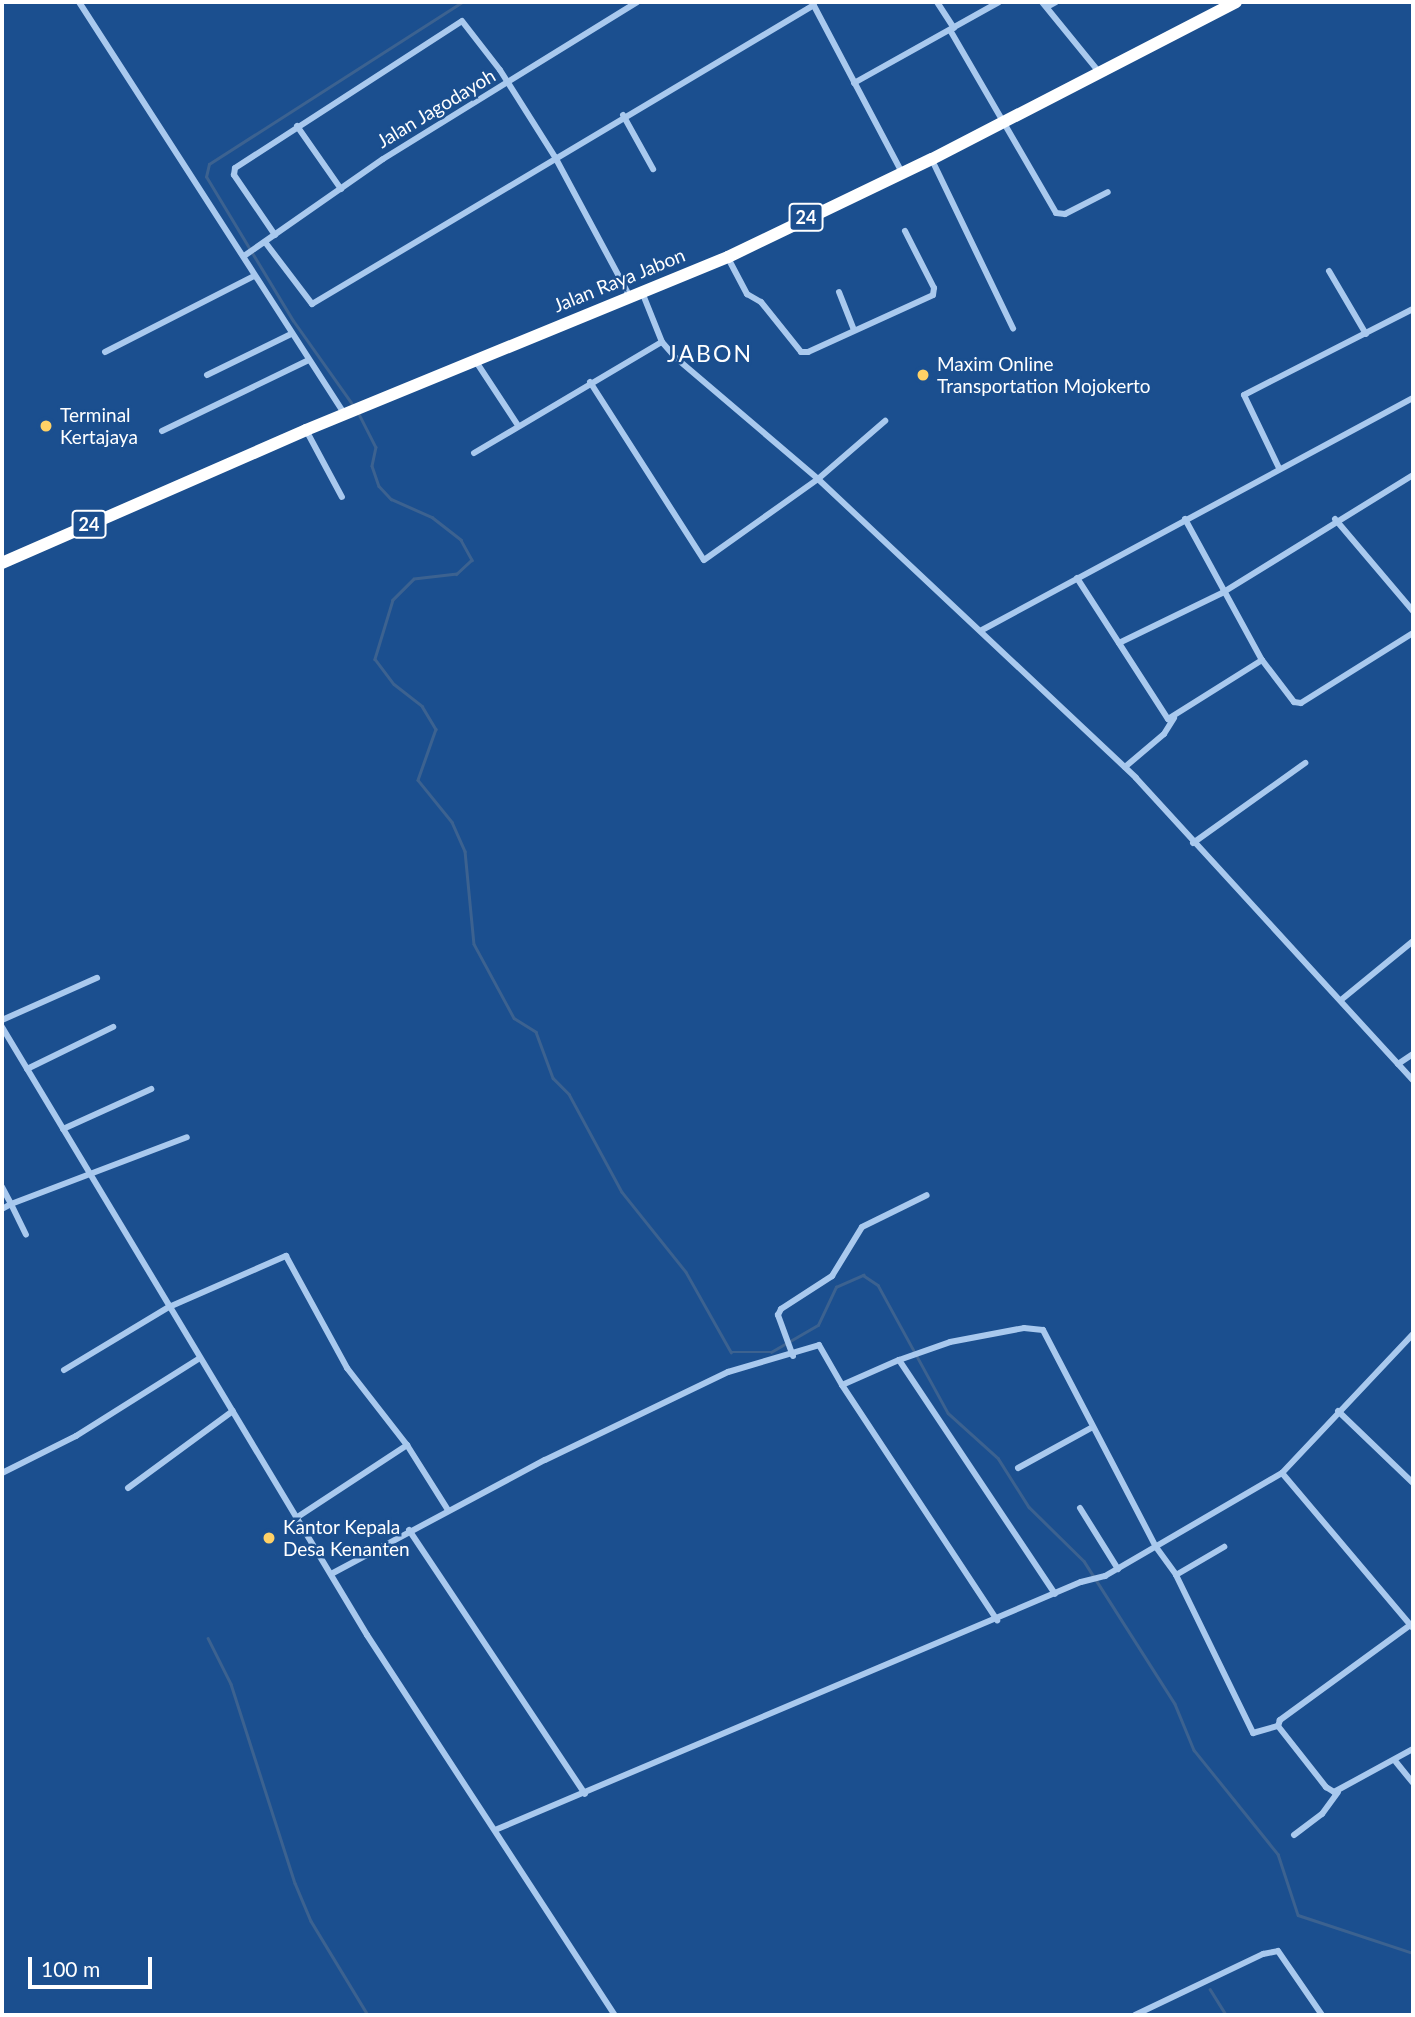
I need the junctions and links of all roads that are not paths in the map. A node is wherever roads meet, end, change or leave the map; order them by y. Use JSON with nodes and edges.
{"nodes":[{"id":1,"x":79,"y":2,"type":"edge"},
{"id":2,"x":637,"y":2,"type":"edge"},
{"id":3,"x":937,"y":2,"type":"edge"},
{"id":4,"x":999,"y":2,"type":"edge"},
{"id":5,"x":1056,"y":2,"type":"edge"},
{"id":6,"x":1236,"y":2,"type":"edge"},
{"id":7,"x":813,"y":3,"type":"edge"},
{"id":8,"x":1044,"y":4,"type":"edge"},
{"id":9,"x":952,"y":29,"type":"junction"},
{"id":10,"x":1100,"y":73,"type":"junction"},
{"id":11,"x":509,"y":83,"type":"junction"},
{"id":12,"x":854,"y":83,"type":"junction"},
{"id":13,"x":624,"y":115,"type":"junction"},
{"id":14,"x":1004,"y":122,"type":"junction"},
{"id":15,"x":297,"y":126,"type":"junction"},
{"id":16,"x":555,"y":157,"type":"junction"},
{"id":17,"x":932,"y":159,"type":"junction"},
{"id":18,"x":653,"y":169,"type":"dead end"},
{"id":19,"x":902,"y":173,"type":"junction"},
{"id":20,"x":341,"y":189,"type":"junction"},
{"id":21,"x":1108,"y":192,"type":"dead end"},
{"id":22,"x":905,"y":231,"type":"dead end"},
{"id":23,"x":275,"y":235,"type":"junction"},
{"id":24,"x":265,"y":242,"type":"junction"},
{"id":25,"x":245,"y":255,"type":"junction"},
{"id":26,"x":728,"y":257,"type":"junction"},
{"id":27,"x":1329,"y":271,"type":"dead end"},
{"id":28,"x":254,"y":276,"type":"junction"},
{"id":29,"x":839,"y":292,"type":"dead end"},
{"id":30,"x":635,"y":293,"type":"junction"},
{"id":31,"x":1413,"y":309,"type":"edge"},
{"id":32,"x":1013,"y":328,"type":"dead end"},
{"id":33,"x":854,"y":330,"type":"junction"},
{"id":34,"x":291,"y":334,"type":"junction"},
{"id":35,"x":1366,"y":334,"type":"junction"},
{"id":36,"x":662,"y":342,"type":"junction"},
{"id":37,"x":105,"y":352,"type":"dead end"},
{"id":38,"x":309,"y":360,"type":"junction"},
{"id":39,"x":475,"y":360,"type":"junction"},
{"id":40,"x":207,"y":375,"type":"dead end"},
{"id":41,"x":590,"y":382,"type":"junction"},
{"id":42,"x":1413,"y":398,"type":"edge"},
{"id":43,"x":346,"y":413,"type":"junction"},
{"id":44,"x":885,"y":421,"type":"dead end"},
{"id":45,"x":517,"y":424,"type":"junction"},
{"id":46,"x":162,"y":430,"type":"dead end"},
{"id":47,"x":306,"y":430,"type":"junction"},
{"id":48,"x":474,"y":453,"type":"dead end"},
{"id":49,"x":1273,"y":471,"type":"junction"},
{"id":50,"x":1413,"y":475,"type":"edge"},
{"id":51,"x":818,"y":479,"type":"junction"},
{"id":52,"x":342,"y":497,"type":"dead end"},
{"id":53,"x":1185,"y":519,"type":"junction"},
{"id":54,"x":1335,"y":519,"type":"junction"},
{"id":55,"x":2,"y":563,"type":"edge"},
{"id":56,"x":1077,"y":578,"type":"junction"},
{"id":57,"x":1222,"y":593,"type":"junction"},
{"id":58,"x":1413,"y":611,"type":"edge"},
{"id":59,"x":982,"y":630,"type":"junction"},
{"id":60,"x":1413,"y":633,"type":"edge"},
{"id":61,"x":1119,"y":643,"type":"junction"},
{"id":62,"x":1262,"y":660,"type":"junction"},
{"id":63,"x":1174,"y":718,"type":"junction"},
{"id":64,"x":1305,"y":763,"type":"dead end"},
{"id":65,"x":1125,"y":767,"type":"junction"},
{"id":66,"x":1193,"y":843,"type":"junction"},
{"id":67,"x":1413,"y":941,"type":"edge"},
{"id":68,"x":97,"y":978,"type":"dead end"},
{"id":69,"x":1341,"y":1000,"type":"junction"},
{"id":70,"x":2,"y":1020,"type":"edge"},
{"id":71,"x":2,"y":1027,"type":"edge"},
{"id":72,"x":113,"y":1027,"type":"dead end"},
{"id":73,"x":1413,"y":1054,"type":"edge"},
{"id":74,"x":1398,"y":1064,"type":"junction"},
{"id":75,"x":27,"y":1069,"type":"junction"},
{"id":76,"x":1413,"y":1080,"type":"edge"},
{"id":77,"x":151,"y":1089,"type":"dead end"},
{"id":78,"x":63,"y":1129,"type":"junction"},
{"id":79,"x":187,"y":1137,"type":"dead end"},
{"id":80,"x":91,"y":1174,"type":"junction"},
{"id":81,"x":2,"y":1187,"type":"edge"},
{"id":82,"x":927,"y":1195,"type":"dead end"},
{"id":83,"x":11,"y":1204,"type":"junction"},
{"id":84,"x":2,"y":1209,"type":"edge"},
{"id":85,"x":26,"y":1235,"type":"dead end"},
{"id":86,"x":169,"y":1307,"type":"junction"},
{"id":87,"x":1413,"y":1334,"type":"edge"},
{"id":88,"x":792,"y":1352,"type":"junction"},
{"id":89,"x":200,"y":1358,"type":"junction"},
{"id":90,"x":898,"y":1360,"type":"junction"},
{"id":91,"x":64,"y":1370,"type":"dead end"},
{"id":92,"x":842,"y":1385,"type":"junction"},
{"id":93,"x":233,"y":1411,"type":"junction"},
{"id":94,"x":1338,"y":1411,"type":"junction"},
{"id":95,"x":1093,"y":1427,"type":"junction"},
{"id":96,"x":407,"y":1445,"type":"junction"},
{"id":97,"x":1018,"y":1468,"type":"dead end"},
{"id":98,"x":2,"y":1473,"type":"edge"},
{"id":99,"x":1282,"y":1473,"type":"junction"},
{"id":100,"x":1413,"y":1483,"type":"edge"},
{"id":101,"x":128,"y":1488,"type":"dead end"},
{"id":102,"x":1080,"y":1508,"type":"dead end"},
{"id":103,"x":448,"y":1510,"type":"junction"},
{"id":104,"x":296,"y":1518,"type":"junction"},
{"id":105,"x":409,"y":1530,"type":"junction"},
{"id":106,"x":1156,"y":1547,"type":"junction"},
{"id":107,"x":1224,"y":1547,"type":"dead end"},
{"id":108,"x":1118,"y":1569,"type":"junction"},
{"id":109,"x":333,"y":1573,"type":"junction"},
{"id":110,"x":1176,"y":1575,"type":"junction"},
{"id":111,"x":1055,"y":1594,"type":"junction"},
{"id":112,"x":997,"y":1620,"type":"junction"},
{"id":113,"x":1412,"y":1625,"type":"edge"},
{"id":114,"x":1278,"y":1726,"type":"junction"},
{"id":115,"x":1413,"y":1749,"type":"edge"},
{"id":116,"x":1396,"y":1762,"type":"junction"},
{"id":117,"x":1413,"y":1783,"type":"edge"},
{"id":118,"x":1338,"y":1792,"type":"junction"},
{"id":119,"x":585,"y":1794,"type":"junction"},
{"id":120,"x":495,"y":1830,"type":"junction"},
{"id":121,"x":1294,"y":1835,"type":"dead end"},
{"id":122,"x":615,"y":2015,"type":"edge"},
{"id":123,"x":1135,"y":2015,"type":"edge"},
{"id":124,"x":1322,"y":2015,"type":"edge"}],
"edges":[{"from":1,"to":25,"type":"street"},
{"from":2,"to":11,"type":"street","name":"Jalan Jagodayoh"},
{"from":3,"to":9,"type":"street"},
{"from":4,"to":9,"type":"street"},
{"from":5,"to":8,"type":"street"},
{"from":6,"to":10,"type":"highway","name":"Jalan Raya Jabon","number":"24"},
{"from":7,"to":12,"type":"street"},
{"from":7,"to":13,"type":"street"},
{"from":8,"to":10,"type":"street"},
{"from":9,"to":12,"type":"street"},
{"from":9,"to":14,"type":"street"},
{"from":10,"to":14,"type":"highway","name":"Jalan Raya Jabon","number":"24"},
{"from":11,"to":15,"type":"street"},
{"from":11,"to":16,"type":"street"},
{"from":11,"to":20,"type":"street","name":"Jalan Jagodayoh"},
{"from":12,"to":19,"type":"street"},
{"from":13,"to":16,"type":"street"},
{"from":13,"to":18,"type":"street"},
{"from":14,"to":17,"type":"highway","name":"Jalan Raya Jabon","number":"24"},
{"from":14,"to":21,"type":"street"},
{"from":15,"to":20,"type":"street"},
{"from":15,"to":23,"type":"street"},
{"from":16,"to":24,"type":"street"},
{"from":16,"to":30,"type":"street"},
{"from":17,"to":19,"type":"highway","name":"Jalan Raya Jabon","number":"24"},
{"from":17,"to":32,"type":"street"},
{"from":19,"to":26,"type":"highway","name":"Jalan Raya Jabon","number":"24"},
{"from":20,"to":23,"type":"street","name":"Jalan Jagodayoh"},
{"from":22,"to":33,"type":"street"},
{"from":23,"to":24,"type":"street","name":"Jalan Jagodayoh"},
{"from":24,"to":25,"type":"street","name":"Jalan Jagodayoh"},
{"from":25,"to":28,"type":"street"},
{"from":26,"to":30,"type":"highway","name":"Jalan Raya Jabon","number":"24"},
{"from":26,"to":33,"type":"street"},
{"from":27,"to":35,"type":"street"},
{"from":28,"to":34,"type":"street"},
{"from":28,"to":37,"type":"street"},
{"from":29,"to":33,"type":"street"},
{"from":30,"to":36,"type":"street"},
{"from":30,"to":39,"type":"highway","name":"Jalan Raya Jabon","number":"24"},
{"from":31,"to":35,"type":"street"},
{"from":34,"to":38,"type":"street"},
{"from":34,"to":40,"type":"street"},
{"from":35,"to":49,"type":"street"},
{"from":36,"to":41,"type":"street"},
{"from":36,"to":51,"type":"street"},
{"from":38,"to":43,"type":"street"},
{"from":38,"to":46,"type":"street"},
{"from":39,"to":43,"type":"highway","name":"Jalan Raya Jabon","number":"24"},
{"from":39,"to":45,"type":"street"},
{"from":41,"to":45,"type":"street"},
{"from":41,"to":51,"type":"street"},
{"from":42,"to":49,"type":"street"},
{"from":43,"to":47,"type":"highway","name":"Jalan Raya Jabon","number":"24"},
{"from":44,"to":51,"type":"street"},
{"from":45,"to":48,"type":"street"},
{"from":47,"to":52,"type":"street"},
{"from":47,"to":55,"type":"highway","name":"Jalan Raya Jabon","number":"24"},
{"from":49,"to":53,"type":"street"},
{"from":50,"to":54,"type":"street"},
{"from":51,"to":59,"type":"street"},
{"from":53,"to":56,"type":"street"},
{"from":53,"to":57,"type":"street"},
{"from":54,"to":57,"type":"street"},
{"from":54,"to":58,"type":"street"},
{"from":56,"to":59,"type":"street"},
{"from":56,"to":61,"type":"street"},
{"from":57,"to":61,"type":"street"},
{"from":57,"to":62,"type":"street"},
{"from":59,"to":65,"type":"street"},
{"from":60,"to":62,"type":"street"},
{"from":61,"to":63,"type":"street"},
{"from":62,"to":63,"type":"street"},
{"from":63,"to":65,"type":"street"},
{"from":64,"to":66,"type":"street"},
{"from":65,"to":66,"type":"street"},
{"from":66,"to":69,"type":"street"},
{"from":67,"to":69,"type":"street"},
{"from":68,"to":70,"type":"street"},
{"from":69,"to":74,"type":"street"},
{"from":71,"to":75,"type":"street"},
{"from":72,"to":75,"type":"street"},
{"from":73,"to":74,"type":"street"},
{"from":74,"to":76,"type":"street"},
{"from":75,"to":78,"type":"street"},
{"from":77,"to":78,"type":"street"},
{"from":78,"to":80,"type":"street"},
{"from":79,"to":80,"type":"street"},
{"from":80,"to":83,"type":"street"},
{"from":80,"to":86,"type":"street"},
{"from":81,"to":83,"type":"street"},
{"from":82,"to":88,"type":"street"},
{"from":83,"to":84,"type":"street"},
{"from":83,"to":85,"type":"street"},
{"from":86,"to":89,"type":"street"},
{"from":86,"to":91,"type":"street"},
{"from":86,"to":96,"type":"street"},
{"from":87,"to":94,"type":"street"},
{"from":88,"to":92,"type":"street"},
{"from":88,"to":103,"type":"street"},
{"from":89,"to":93,"type":"street"},
{"from":89,"to":98,"type":"street"},
{"from":90,"to":92,"type":"street"},
{"from":90,"to":95,"type":"street"},
{"from":90,"to":111,"type":"street"},
{"from":92,"to":112,"type":"street"},
{"from":93,"to":101,"type":"street"},
{"from":93,"to":104,"type":"street"},
{"from":94,"to":99,"type":"street"},
{"from":94,"to":100,"type":"street"},
{"from":95,"to":97,"type":"street"},
{"from":95,"to":106,"type":"street"},
{"from":96,"to":103,"type":"street"},
{"from":96,"to":104,"type":"street"},
{"from":99,"to":106,"type":"street"},
{"from":99,"to":113,"type":"street"},
{"from":102,"to":108,"type":"street"},
{"from":103,"to":105,"type":"street"},
{"from":104,"to":109,"type":"street"},
{"from":105,"to":109,"type":"street"},
{"from":105,"to":119,"type":"street"},
{"from":106,"to":108,"type":"street"},
{"from":106,"to":110,"type":"street"},
{"from":107,"to":110,"type":"street"},
{"from":108,"to":111,"type":"street"},
{"from":109,"to":120,"type":"street"},
{"from":110,"to":114,"type":"street"},
{"from":111,"to":112,"type":"street"},
{"from":112,"to":119,"type":"street"},
{"from":113,"to":114,"type":"street"},
{"from":114,"to":118,"type":"street"},
{"from":115,"to":116,"type":"street"},
{"from":116,"to":117,"type":"street"},
{"from":116,"to":118,"type":"street"},
{"from":118,"to":121,"type":"street"},
{"from":119,"to":120,"type":"street"},
{"from":120,"to":122,"type":"street"},
{"from":123,"to":124,"type":"street"}]}
